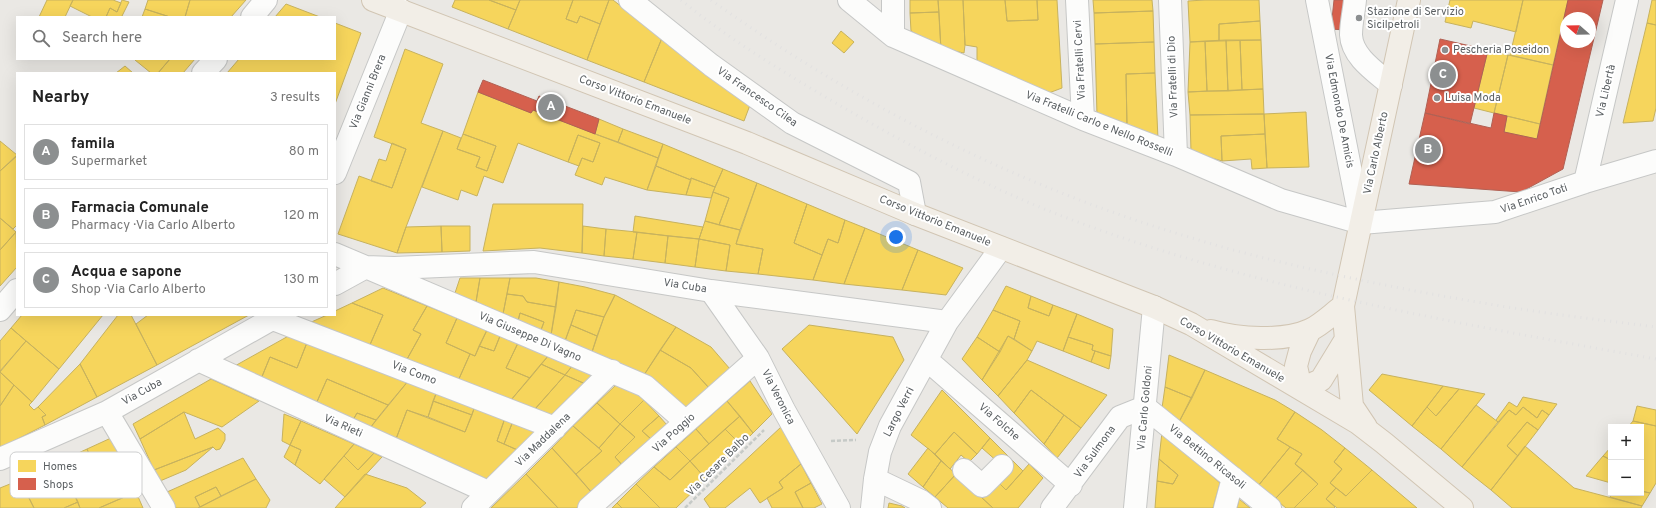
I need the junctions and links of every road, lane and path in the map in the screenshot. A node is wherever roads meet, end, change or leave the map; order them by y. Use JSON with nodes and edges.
{"nodes":[{"id":1,"x":266,"y":0,"type":"edge"},
{"id":2,"x":373,"y":0,"type":"edge"},
{"id":3,"x":630,"y":0,"type":"edge"},
{"id":4,"x":848,"y":0,"type":"edge"},
{"id":5,"x":893,"y":0,"type":"edge"},
{"id":6,"x":1077,"y":0,"type":"edge"},
{"id":7,"x":1170,"y":0,"type":"edge"},
{"id":8,"x":1317,"y":0,"type":"edge"},
{"id":9,"x":1355,"y":0,"type":"edge"},
{"id":10,"x":1409,"y":0,"type":"edge"},
{"id":11,"x":1627,"y":0,"type":"edge"},
{"id":12,"x":401,"y":10,"type":"junction"},
{"id":13,"x":253,"y":16,"type":"edge"},
{"id":14,"x":893,"y":36,"type":"junction"},
{"id":15,"x":215,"y":60,"type":"edge"},
{"id":16,"x":204,"y":72,"type":"edge"},
{"id":17,"x":1391,"y":85,"type":"junction"},
{"id":18,"x":1083,"y":119,"type":"junction"},
{"id":19,"x":1176,"y":155,"type":"junction"},
{"id":20,"x":1656,"y":161,"type":"edge"},
{"id":21,"x":336,"y":172,"type":"edge"},
{"id":22,"x":1585,"y":182,"type":"junction"},
{"id":23,"x":915,"y":214,"type":"junction"},
{"id":24,"x":1361,"y":223,"type":"junction"},
{"id":25,"x":1001,"y":248,"type":"junction"},
{"id":26,"x":336,"y":254,"type":"edge"},
{"id":27,"x":366,"y":266,"type":"junction"},
{"id":28,"x":336,"y":283,"type":"edge"},
{"id":29,"x":16,"y":291,"type":"edge"},
{"id":30,"x":711,"y":291,"type":"junction"},
{"id":31,"x":1343,"y":306,"type":"junction"},
{"id":32,"x":1154,"y":307,"type":"junction"},
{"id":33,"x":0,"y":309,"type":"edge"},
{"id":34,"x":276,"y":317,"type":"edge"},
{"id":35,"x":947,"y":322,"type":"junction"},
{"id":36,"x":1190,"y":324,"type":"junction"},
{"id":37,"x":1310,"y":330,"type":"junction"},
{"id":38,"x":1346,"y":339,"type":"junction"},
{"id":39,"x":758,"y":358,"type":"junction"},
{"id":40,"x":198,"y":360,"type":"junction"},
{"id":41,"x":927,"y":360,"type":"junction"},
{"id":42,"x":612,"y":371,"type":"junction"},
{"id":43,"x":1301,"y":389,"type":"junction"},
{"id":44,"x":1145,"y":406,"type":"junction"},
{"id":45,"x":107,"y":412,"type":"junction"},
{"id":46,"x":686,"y":422,"type":"junction"},
{"id":47,"x":555,"y":428,"type":"junction"},
{"id":48,"x":1369,"y":431,"type":"junction"},
{"id":49,"x":762,"y":432,"type":"dead end"},
{"id":50,"x":803,"y":443,"type":"junction"},
{"id":51,"x":16,"y":452,"type":"edge"},
{"id":52,"x":131,"y":452,"type":"edge"},
{"id":53,"x":880,"y":452,"type":"junction"},
{"id":54,"x":10,"y":455,"type":"edge"},
{"id":55,"x":1011,"y":455,"type":"junction"},
{"id":56,"x":0,"y":459,"type":"edge"},
{"id":57,"x":964,"y":470,"type":"dead end"},
{"id":58,"x":142,"y":471,"type":"edge"},
{"id":59,"x":1233,"y":478,"type":"junction"},
{"id":60,"x":875,"y":480,"type":"junction"},
{"id":61,"x":1071,"y":485,"type":"junction"},
{"id":62,"x":488,"y":492,"type":"junction"},
{"id":63,"x":164,"y":508,"type":"edge"},
{"id":64,"x":473,"y":508,"type":"edge"},
{"id":65,"x":589,"y":508,"type":"edge"},
{"id":66,"x":685,"y":508,"type":"edge"},
{"id":67,"x":839,"y":508,"type":"edge"},
{"id":68,"x":872,"y":508,"type":"edge"},
{"id":69,"x":930,"y":508,"type":"edge"},
{"id":70,"x":1052,"y":508,"type":"edge"},
{"id":71,"x":1135,"y":508,"type":"edge"},
{"id":72,"x":1225,"y":508,"type":"edge"},
{"id":73,"x":1270,"y":508,"type":"edge"},
{"id":74,"x":1462,"y":508,"type":"edge"}],
"edges":[{"from":1,"to":13,"type":"street"},
{"from":2,"to":12,"type":"main road","name":"Corso Vittorio Emanuele"},
{"from":3,"to":23,"type":"street","name":"Via Francesco Cilea"},
{"from":4,"to":14,"type":"street","name":"Via Fratelli Carlo e Nello Rosselli"},
{"from":5,"to":14,"type":"street"},
{"from":6,"to":18,"type":"street","name":"Via Fratelli Cervi"},
{"from":7,"to":19,"type":"street","name":"Via Fratelli di Dio"},
{"from":8,"to":24,"type":"street","name":"Via Edmondo De Amicis"},
{"from":9,"to":17,"type":"street"},
{"from":10,"to":17,"type":"main road","name":"Via Carlo Alberto"},
{"from":11,"to":22,"type":"street","name":"Via Libertà"},
{"from":12,"to":21,"type":"street","name":"Via Gianni Brera"},
{"from":12,"to":23,"type":"main road","name":"Corso Vittorio Emanuele"},
{"from":14,"to":18,"type":"street","name":"Via Fratelli Carlo e Nello Rosselli"},
{"from":15,"to":16,"type":"street"},
{"from":17,"to":24,"type":"main road","name":"Via Carlo Alberto"},
{"from":18,"to":19,"type":"street","name":"Via Fratelli Carlo e Nello Rosselli"},
{"from":19,"to":24,"type":"street","name":"Via Fratelli Carlo e Nello Rosselli"},
{"from":20,"to":22,"type":"street","name":"Via Enrico Toti"},
{"from":22,"to":24,"type":"street","name":"Via Enrico Toti"},
{"from":23,"to":25,"type":"main road","name":"Corso Vittorio Emanuele"},
{"from":24,"to":31,"type":"main road","name":"Via Carlo Alberto"},
{"from":25,"to":32,"type":"main road","name":"Corso Vittorio Emanuele"},
{"from":25,"to":35,"type":"street"},
{"from":26,"to":27,"type":"street"},
{"from":27,"to":28,"type":"street"},
{"from":27,"to":30,"type":"street","name":"Via Cuba"},
{"from":27,"to":42,"type":"street","name":"Via Giuseppe Di Vagno"},
{"from":29,"to":33,"type":"street"},
{"from":30,"to":35,"type":"street","name":"Via Cuba"},
{"from":30,"to":39,"type":"street","name":"Via Veronica"},
{"from":31,"to":37,"type":"main road"},
{"from":31,"to":38,"type":"main road","name":"Via Carlo Alberto"},
{"from":32,"to":36,"type":"main road","name":"Corso Vittorio Emanuele"},
{"from":32,"to":44,"type":"street","name":"Via Carlo Goldoni"},
{"from":34,"to":40,"type":"street","name":"Via Cuba"},
{"from":34,"to":47,"type":"street","name":"Via Como"},
{"from":35,"to":41,"type":"street","name":"Largo Verri"},
{"from":36,"to":37,"type":"main road"},
{"from":36,"to":43,"type":"main road","name":"Corso Vittorio Emanuele"},
{"from":37,"to":43,"type":"main road"},
{"from":38,"to":43,"type":"main road"},
{"from":38,"to":48,"type":"main road","name":"Via Carlo Alberto"},
{"from":39,"to":46,"type":"street","name":"Via Poggio"},
{"from":39,"to":50,"type":"street","name":"Via Veronica"},
{"from":40,"to":45,"type":"street","name":"Via Cuba"},
{"from":40,"to":62,"type":"street","name":"Via Rieti"},
{"from":41,"to":53,"type":"street","name":"Largo Verri"},
{"from":41,"to":55,"type":"street","name":"Via Folche"},
{"from":42,"to":46,"type":"street","name":"Via Giuseppe Di Vagno"},
{"from":42,"to":47,"type":"street","name":"Via Maddalena"},
{"from":43,"to":48,"type":"main road","name":"Corso Vittorio Emanuele"},
{"from":44,"to":59,"type":"street","name":"Via Bettino Ricasoli"},
{"from":44,"to":61,"type":"street","name":"Via Sulmona"},
{"from":44,"to":71,"type":"street","name":"Via Carlo Goldoni"},
{"from":45,"to":51,"type":"street","name":"Via Cuba"},
{"from":45,"to":52,"type":"street"},
{"from":46,"to":65,"type":"street","name":"Via Poggio"},
{"from":47,"to":62,"type":"street","name":"Via Maddalena"},
{"from":48,"to":74,"type":"main road","name":"Corso Vittorio Emanuele"},
{"from":49,"to":66,"type":"path","name":"Via Cesare Balbo"},
{"from":50,"to":53,"type":"path"},
{"from":50,"to":67,"type":"street","name":"Via Veronica"},
{"from":53,"to":60,"type":"street","name":"Largo Verri"},
{"from":54,"to":56,"type":"street","name":"Via Cuba"},
{"from":55,"to":57,"type":"street"},
{"from":55,"to":61,"type":"street","name":"Via Folche"},
{"from":58,"to":63,"type":"street"},
{"from":59,"to":72,"type":"street"},
{"from":59,"to":73,"type":"street","name":"Via Bettino Ricasoli"},
{"from":60,"to":68,"type":"street","name":"Largo Verri"},
{"from":60,"to":69,"type":"street"},
{"from":61,"to":70,"type":"street","name":"Via Sulmona"},
{"from":62,"to":64,"type":"street","name":"Via Maddalena"}]}
